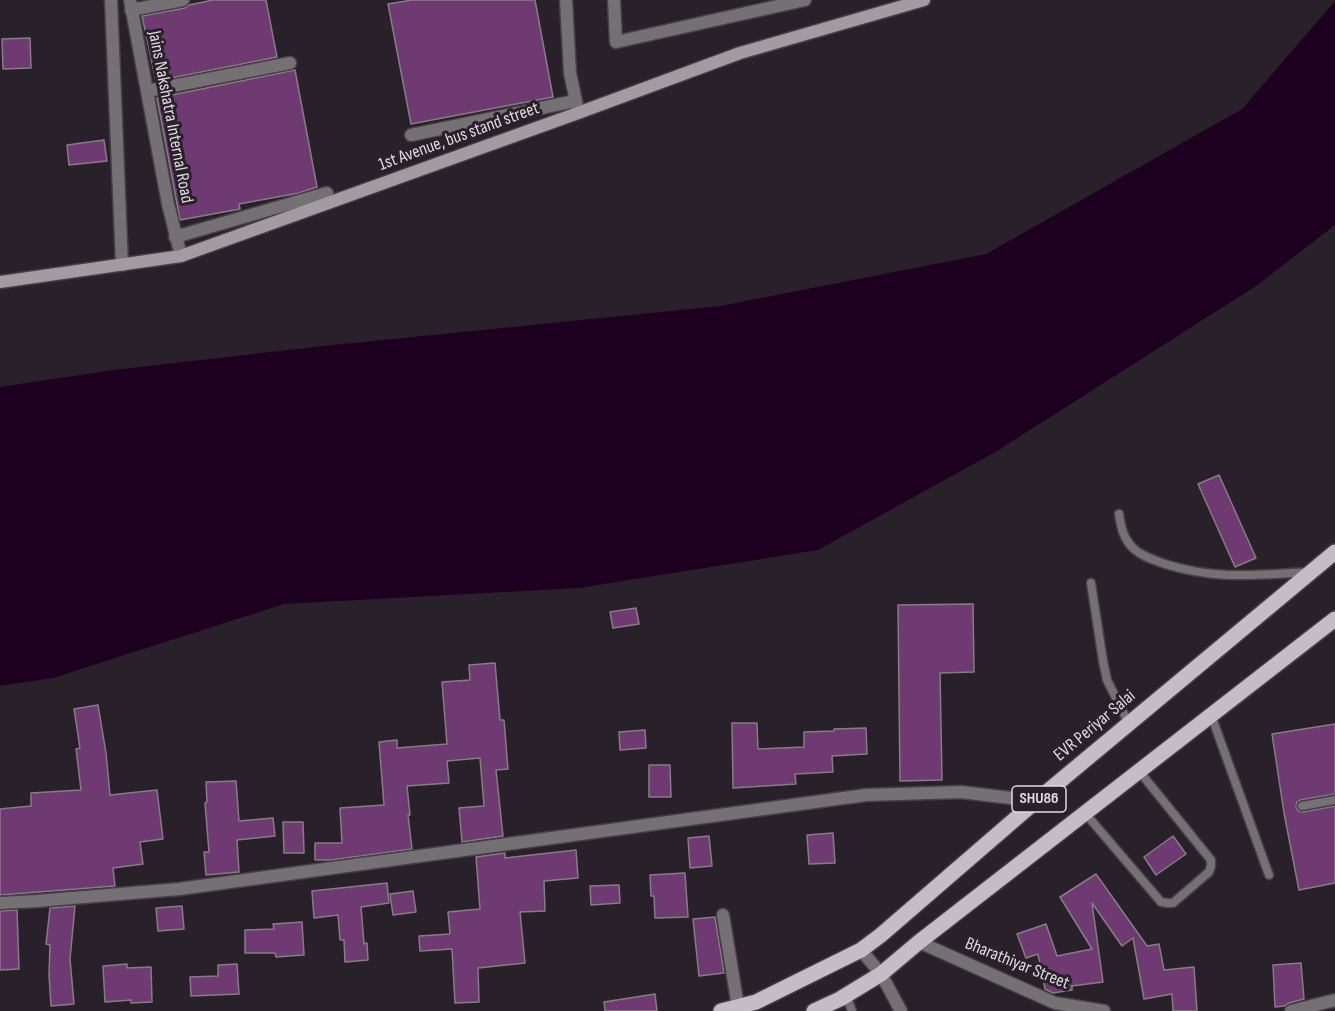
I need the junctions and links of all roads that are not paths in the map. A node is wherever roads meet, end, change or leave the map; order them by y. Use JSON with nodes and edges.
{"nodes":[{"id":1,"x":111,"y":0,"type":"edge"},
{"id":2,"x":183,"y":0,"type":"edge"},
{"id":3,"x":566,"y":0,"type":"edge"},
{"id":4,"x":614,"y":0,"type":"edge"},
{"id":5,"x":805,"y":0,"type":"edge"},
{"id":6,"x":924,"y":0,"type":"edge"},
{"id":7,"x":131,"y":5,"type":"edge"},
{"id":8,"x":290,"y":63,"type":"dead end"},
{"id":9,"x":147,"y":91,"type":"junction"},
{"id":10,"x":577,"y":106,"type":"junction"},
{"id":11,"x":411,"y":135,"type":"dead end"},
{"id":12,"x":327,"y":193,"type":"dead end"},
{"id":13,"x":176,"y":239,"type":"junction"},
{"id":14,"x":180,"y":256,"type":"junction"},
{"id":15,"x":122,"y":265,"type":"junction"},
{"id":16,"x":0,"y":282,"type":"edge"},
{"id":17,"x":1119,"y":514,"type":"dead end"},
{"id":18,"x":1335,"y":552,"type":"edge"},
{"id":19,"x":1311,"y":572,"type":"junction"},
{"id":20,"x":1091,"y":583,"type":"dead end"},
{"id":21,"x":1335,"y":619,"type":"edge"},
{"id":22,"x":1211,"y":715,"type":"junction"},
{"id":23,"x":1129,"y":724,"type":"junction"},
{"id":24,"x":1139,"y":771,"type":"junction"},
{"id":25,"x":1036,"y":801,"type":"junction"},
{"id":26,"x":1335,"y":801,"type":"edge"},
{"id":27,"x":1302,"y":806,"type":"dead end"},
{"id":28,"x":1085,"y":813,"type":"junction"},
{"id":29,"x":1269,"y":875,"type":"dead end"},
{"id":30,"x":0,"y":903,"type":"edge"},
{"id":31,"x":723,"y":915,"type":"dead end"},
{"id":32,"x":918,"y":942,"type":"junction"},
{"id":33,"x":861,"y":950,"type":"junction"},
{"id":34,"x":881,"y":974,"type":"junction"},
{"id":35,"x":846,"y":995,"type":"junction"},
{"id":36,"x":1335,"y":1000,"type":"edge"},
{"id":37,"x":738,"y":1006,"type":"junction"},
{"id":38,"x":722,"y":1011,"type":"edge"},
{"id":39,"x":814,"y":1011,"type":"edge"},
{"id":40,"x":852,"y":1011,"type":"edge"},
{"id":41,"x":901,"y":1011,"type":"edge"},
{"id":42,"x":1104,"y":1011,"type":"edge"},
{"id":43,"x":1291,"y":1011,"type":"edge"}],
"edges":[{"from":1,"to":15,"type":"street"},
{"from":2,"to":7,"type":"street"},
{"from":3,"to":10,"type":"street"},
{"from":4,"to":5,"type":"street"},
{"from":6,"to":10,"type":"street","name":"1st Avenue, bus stand street"},
{"from":7,"to":9,"type":"street","name":"Jains Nakshatra Internal Road"},
{"from":8,"to":9,"type":"street"},
{"from":9,"to":13,"type":"street","name":"Jains Nakshatra Internal Road"},
{"from":10,"to":11,"type":"street"},
{"from":10,"to":14,"type":"street","name":"1st Avenue, bus stand street"},
{"from":12,"to":13,"type":"street"},
{"from":13,"to":14,"type":"street","name":"Jains Nakshatra Internal Road"},
{"from":14,"to":15,"type":"street","name":"1st Avenue, bus stand street"},
{"from":15,"to":16,"type":"street","name":"1st Avenue, bus stand street"},
{"from":17,"to":19,"type":"lane"},
{"from":18,"to":19,"type":"main road","name":"EVR Periyar Salai","number":"SHU86"},
{"from":19,"to":23,"type":"main road","name":"EVR Periyar Salai","number":"SHU86"},
{"from":20,"to":23,"type":"lane"},
{"from":21,"to":22,"type":"main road","number":"SHU86"},
{"from":22,"to":24,"type":"main road","number":"SHU86"},
{"from":22,"to":29,"type":"lane"},
{"from":23,"to":25,"type":"main road","name":"EVR Periyar Salai","number":"SHU86"},
{"from":24,"to":28,"type":"main road","number":"SHU86"},
{"from":24,"to":28,"type":"lane"},
{"from":25,"to":30,"type":"street"},
{"from":25,"to":33,"type":"main road","name":"EVR Periyar Salai","number":"SHU86"},
{"from":26,"to":27,"type":"lane"},
{"from":28,"to":32,"type":"main road","number":"SHU86"},
{"from":31,"to":37,"type":"street"},
{"from":32,"to":34,"type":"main road","number":"SHU86"},
{"from":32,"to":42,"type":"street","name":"Bharathiyar Street"},
{"from":33,"to":34,"type":"street"},
{"from":33,"to":37,"type":"main road","name":"EVR Periyar Salai","number":"SHU86"},
{"from":34,"to":35,"type":"main road","number":"SHU86"},
{"from":34,"to":41,"type":"street"},
{"from":35,"to":39,"type":"main road","number":"SHU86"},
{"from":35,"to":40,"type":"lane"},
{"from":36,"to":43,"type":"street"},
{"from":37,"to":38,"type":"main road","name":"EVR Periyar Salai","number":"SHU86"}]}
